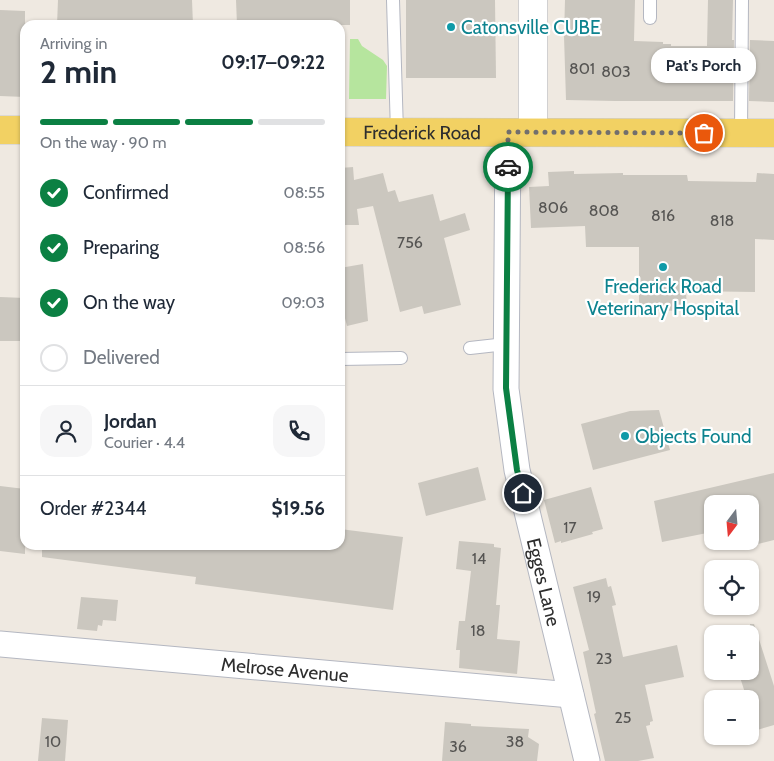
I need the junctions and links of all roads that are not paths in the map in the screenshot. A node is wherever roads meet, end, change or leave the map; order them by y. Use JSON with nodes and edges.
{"nodes":[{"id":1,"x":393,"y":0,"type":"edge"},
{"id":2,"x":533,"y":0,"type":"edge"},
{"id":3,"x":650,"y":0,"type":"edge"},
{"id":4,"x":742,"y":0,"type":"edge"},
{"id":5,"x":650,"y":18,"type":"dead end"},
{"id":6,"x":0,"y":130,"type":"edge"},
{"id":7,"x":20,"y":130,"type":"edge"},
{"id":8,"x":345,"y":132,"type":"edge"},
{"id":9,"x":397,"y":132,"type":"junction"},
{"id":10,"x":520,"y":132,"type":"junction"},
{"id":11,"x":741,"y":133,"type":"junction"},
{"id":12,"x":774,"y":133,"type":"edge"},
{"id":13,"x":506,"y":344,"type":"junction"},
{"id":14,"x":470,"y":348,"type":"dead end"},
{"id":15,"x":401,"y":358,"type":"dead end"},
{"id":16,"x":345,"y":359,"type":"edge"},
{"id":17,"x":0,"y":644,"type":"edge"},
{"id":18,"x":571,"y":695,"type":"junction"},
{"id":19,"x":587,"y":761,"type":"edge"}],
"edges":[{"from":1,"to":9,"type":"lane"},
{"from":2,"to":10,"type":"street"},
{"from":3,"to":5,"type":"lane"},
{"from":4,"to":11,"type":"lane"},
{"from":6,"to":7,"type":"main road"},
{"from":8,"to":9,"type":"main road","name":"Frederick Road"},
{"from":9,"to":10,"type":"main road","name":"Frederick Road"},
{"from":10,"to":11,"type":"main road","name":"Frederick Road"},
{"from":10,"to":13,"type":"street","name":"Egges Lane"},
{"from":11,"to":12,"type":"main road","name":"Frederick Road"},
{"from":13,"to":14,"type":"lane"},
{"from":13,"to":18,"type":"street","name":"Egges Lane"},
{"from":15,"to":16,"type":"lane"},
{"from":17,"to":18,"type":"street","name":"Melrose Avenue"},
{"from":18,"to":19,"type":"street","name":"Egges Lane"}]}
